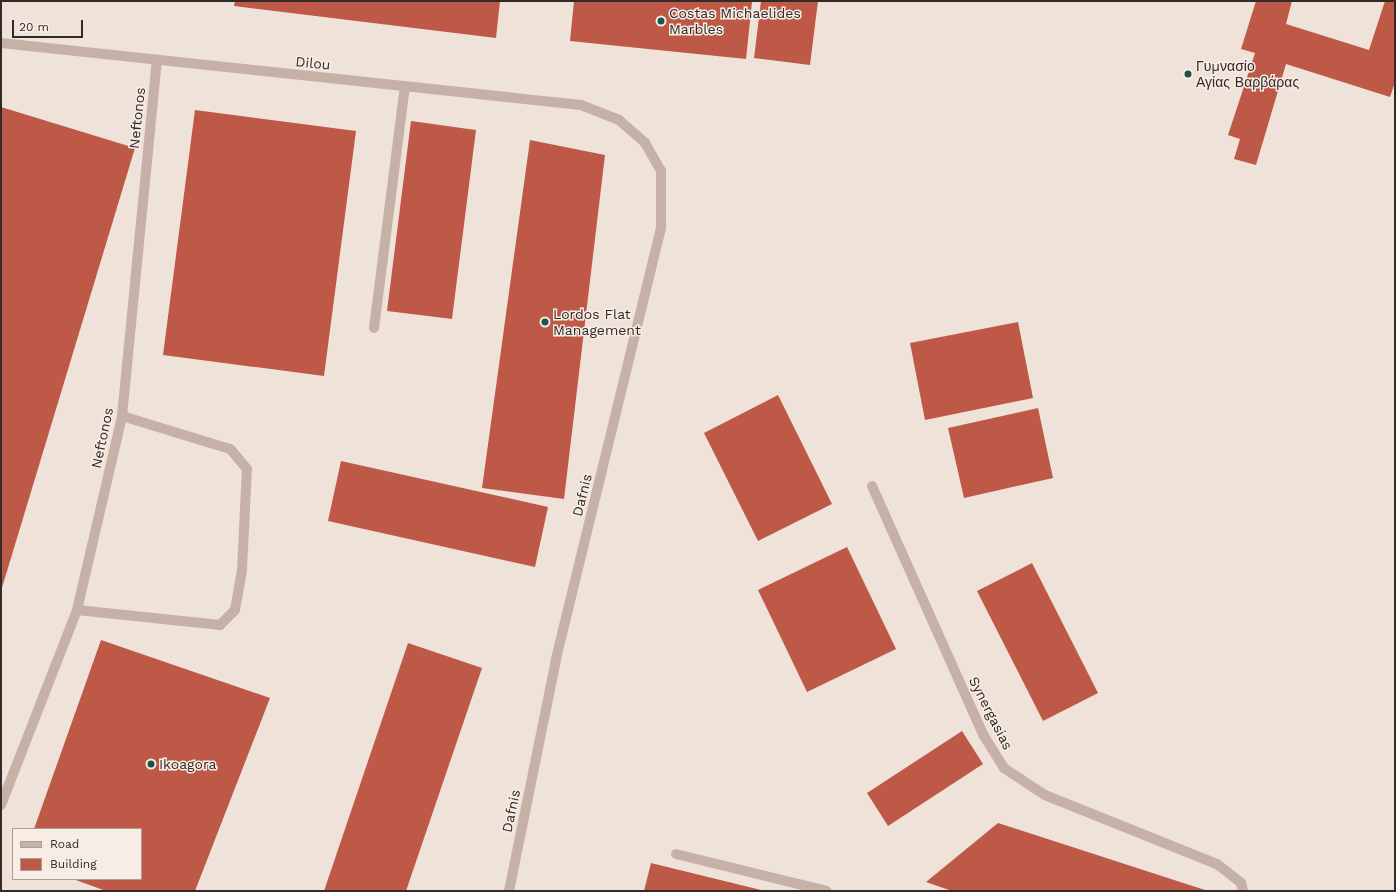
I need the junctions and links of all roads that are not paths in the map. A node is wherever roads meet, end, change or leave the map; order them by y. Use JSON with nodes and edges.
{"nodes":[{"id":1,"x":1,"y":43,"type":"edge"},
{"id":2,"x":157,"y":60,"type":"junction"},
{"id":3,"x":405,"y":87,"type":"junction"},
{"id":4,"x":619,"y":120,"type":"joint"},
{"id":5,"x":374,"y":328,"type":"dead end"},
{"id":6,"x":122,"y":416,"type":"junction"},
{"id":7,"x":872,"y":486,"type":"dead end"},
{"id":8,"x":77,"y":610,"type":"junction"},
{"id":9,"x":1,"y":805,"type":"edge"},
{"id":10,"x":676,"y":854,"type":"dead end"},
{"id":11,"x":508,"y":891,"type":"edge"},
{"id":12,"x":827,"y":891,"type":"edge"},
{"id":13,"x":1243,"y":891,"type":"edge"}],
"edges":[{"from":1,"to":2,"type":"street","name":"Dilou"},
{"from":2,"to":3,"type":"street","name":"Dilou"},
{"from":2,"to":6,"type":"street","name":"Neftonos"},
{"from":3,"to":4,"type":"street","name":"Dilou"},
{"from":3,"to":5,"type":"street"},
{"from":4,"to":11,"type":"street","name":"Dafnis"},
{"from":6,"to":8,"type":"street","name":"Neftonos"},
{"from":6,"to":8,"type":"street"},
{"from":7,"to":13,"type":"street","name":"Synergasias"},
{"from":8,"to":9,"type":"street","name":"Neftonos"},
{"from":10,"to":12,"type":"street"}]}
